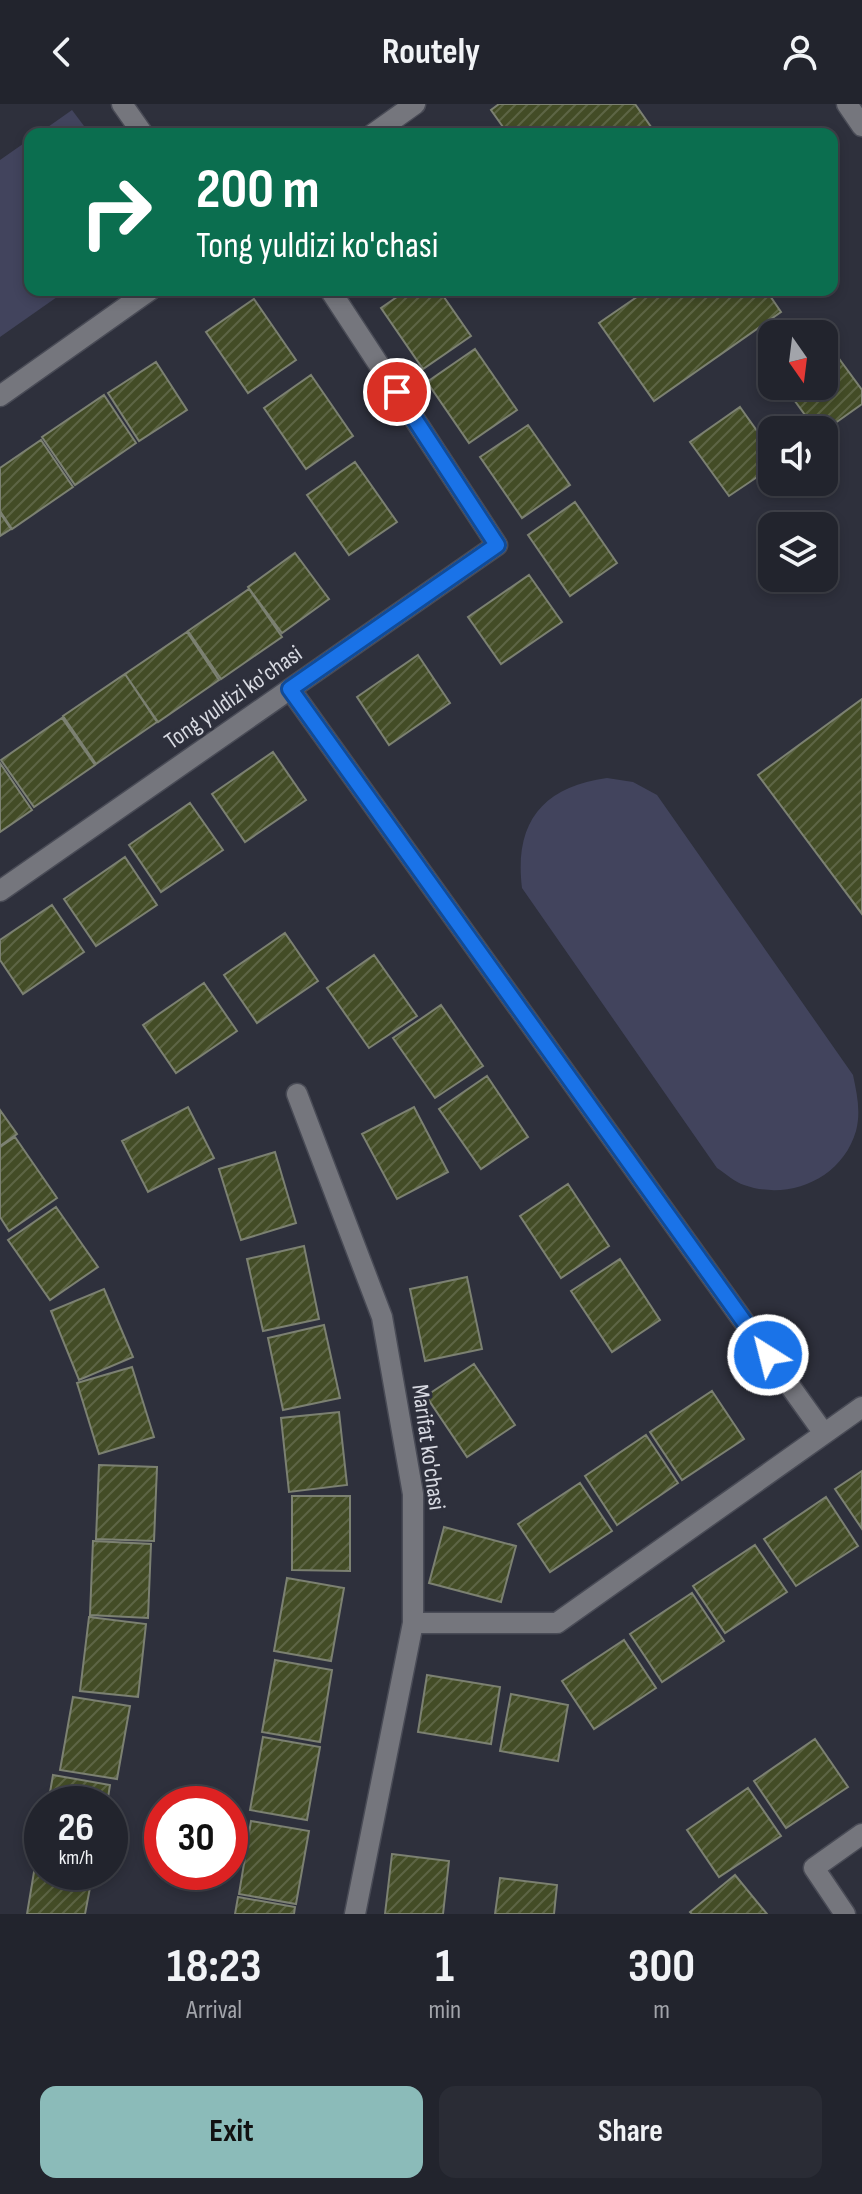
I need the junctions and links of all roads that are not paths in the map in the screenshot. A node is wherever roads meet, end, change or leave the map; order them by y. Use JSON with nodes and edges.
{"nodes":[{"id":1,"x":122,"y":104,"type":"edge"},
{"id":2,"x":415,"y":104,"type":"edge"},
{"id":3,"x":847,"y":104,"type":"edge"},
{"id":4,"x":862,"y":126,"type":"edge"},
{"id":5,"x":139,"y":128,"type":"edge"},
{"id":6,"x":381,"y":128,"type":"edge"},
{"id":7,"x":142,"y":296,"type":"edge"},
{"id":8,"x":334,"y":296,"type":"edge"},
{"id":9,"x":0,"y":396,"type":"edge"},
{"id":10,"x":290,"y":689,"type":"junction"},
{"id":11,"x":0,"y":891,"type":"edge"},
{"id":12,"x":297,"y":1094,"type":"dead end"},
{"id":13,"x":862,"y":1407,"type":"edge"},
{"id":14,"x":823,"y":1432,"type":"junction"},
{"id":15,"x":413,"y":1623,"type":"junction"},
{"id":16,"x":862,"y":1834,"type":"edge"},
{"id":17,"x":355,"y":1914,"type":"edge"},
{"id":18,"x":845,"y":1914,"type":"edge"}],
"edges":[{"from":1,"to":5,"type":"street"},
{"from":2,"to":6,"type":"street"},
{"from":3,"to":4,"type":"street"},
{"from":7,"to":9,"type":"street"},
{"from":8,"to":10,"type":"street","name":"Tong yuldizi ko'chasi"},
{"from":10,"to":11,"type":"street","name":"Tong yuldizi ko'chasi"},
{"from":10,"to":14,"type":"street"},
{"from":12,"to":15,"type":"street","name":"Marifat ko'chasi"},
{"from":13,"to":14,"type":"street"},
{"from":14,"to":15,"type":"street"},
{"from":15,"to":17,"type":"street","name":"Marifat ko'chasi"},
{"from":16,"to":18,"type":"street"}]}
